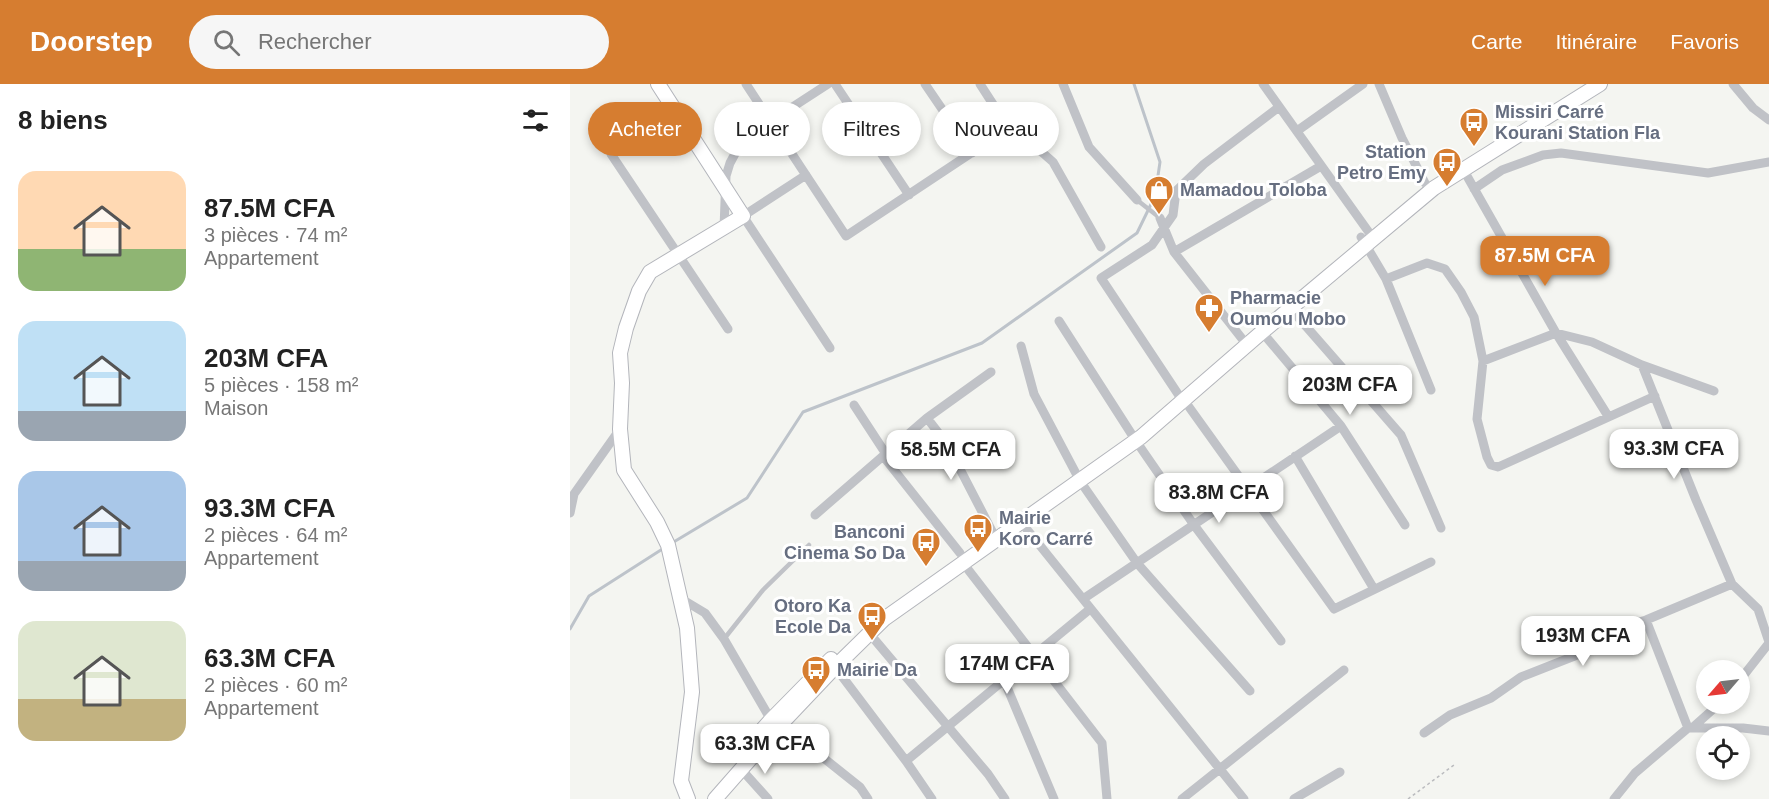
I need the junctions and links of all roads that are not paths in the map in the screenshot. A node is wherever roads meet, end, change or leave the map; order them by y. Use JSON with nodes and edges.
{"nodes":[{"id":1,"x":658,"y":84,"type":"edge"},
{"id":2,"x":746,"y":84,"type":"edge"},
{"id":3,"x":828,"y":84,"type":"edge"},
{"id":4,"x":835,"y":84,"type":"edge"},
{"id":5,"x":926,"y":84,"type":"edge"},
{"id":6,"x":980,"y":84,"type":"edge"},
{"id":7,"x":1064,"y":84,"type":"edge"},
{"id":8,"x":1263,"y":84,"type":"edge"},
{"id":9,"x":1363,"y":84,"type":"edge"},
{"id":10,"x":1379,"y":84,"type":"edge"},
{"id":11,"x":1584,"y":84,"type":"edge"},
{"id":12,"x":1600,"y":84,"type":"edge"},
{"id":13,"x":1733,"y":84,"type":"edge"},
{"id":14,"x":758,"y":102,"type":"edge"},
{"id":15,"x":800,"y":102,"type":"edge"},
{"id":16,"x":938,"y":102,"type":"edge"},
{"id":17,"x":992,"y":102,"type":"edge"},
{"id":18,"x":1279,"y":107,"type":"junction"},
{"id":19,"x":1769,"y":120,"type":"edge"},
{"id":20,"x":1297,"y":131,"type":"junction"},
{"id":21,"x":612,"y":156,"type":"edge"},
{"id":22,"x":734,"y":156,"type":"edge"},
{"id":23,"x":794,"y":156,"type":"edge"},
{"id":24,"x":968,"y":156,"type":"edge"},
{"id":25,"x":1046,"y":156,"type":"edge"},
{"id":26,"x":1769,"y":162,"type":"edge"},
{"id":27,"x":1321,"y":166,"type":"junction"},
{"id":28,"x":1463,"y":169,"type":"junction"},
{"id":29,"x":806,"y":175,"type":"junction"},
{"id":30,"x":1425,"y":183,"type":"junction"},
{"id":31,"x":724,"y":187,"type":"junction"},
{"id":32,"x":1474,"y":189,"type":"junction"},
{"id":33,"x":909,"y":195,"type":"junction"},
{"id":34,"x":1137,"y":200,"type":"joint"},
{"id":35,"x":743,"y":216,"type":"junction"},
{"id":36,"x":1160,"y":218,"type":"joint"},
{"id":37,"x":724,"y":228,"type":"junction"},
{"id":38,"x":1164,"y":228,"type":"junction"},
{"id":39,"x":1366,"y":237,"type":"junction"},
{"id":40,"x":1101,"y":247,"type":"dead end"},
{"id":41,"x":1174,"y":252,"type":"junction"},
{"id":42,"x":679,"y":255,"type":"junction"},
{"id":43,"x":1386,"y":279,"type":"junction"},
{"id":44,"x":1290,"y":308,"type":"junction"},
{"id":45,"x":1059,"y":321,"type":"dead end"},
{"id":46,"x":728,"y":329,"type":"dead end"},
{"id":47,"x":1262,"y":332,"type":"junction"},
{"id":48,"x":1556,"y":333,"type":"junction"},
{"id":49,"x":1244,"y":341,"type":"junction"},
{"id":50,"x":1021,"y":346,"type":"dead end"},
{"id":51,"x":830,"y":348,"type":"dead end"},
{"id":52,"x":1483,"y":361,"type":"junction"},
{"id":53,"x":1642,"y":365,"type":"junction"},
{"id":54,"x":991,"y":372,"type":"dead end"},
{"id":55,"x":1431,"y":390,"type":"dead end"},
{"id":56,"x":1714,"y":392,"type":"dead end"},
{"id":57,"x":1655,"y":396,"type":"junction"},
{"id":58,"x":1181,"y":397,"type":"junction"},
{"id":59,"x":854,"y":405,"type":"dead end"},
{"id":60,"x":1608,"y":416,"type":"junction"},
{"id":61,"x":927,"y":418,"type":"junction"},
{"id":62,"x":1341,"y":426,"type":"junction"},
{"id":63,"x":621,"y":429,"type":"junction"},
{"id":64,"x":1133,"y":437,"type":"junction"},
{"id":65,"x":884,"y":455,"type":"junction"},
{"id":66,"x":1296,"y":456,"type":"junction"},
{"id":67,"x":1078,"y":477,"type":"junction"},
{"id":68,"x":1249,"y":488,"type":"junction"},
{"id":69,"x":570,"y":508,"type":"edge"},
{"id":70,"x":816,"y":515,"type":"dead end"},
{"id":71,"x":1021,"y":522,"type":"junction"},
{"id":72,"x":1194,"y":525,"type":"junction"},
{"id":73,"x":1405,"y":525,"type":"dead end"},
{"id":74,"x":1441,"y":528,"type":"dead end"},
{"id":75,"x":992,"y":531,"type":"junction"},
{"id":76,"x":809,"y":545,"type":"dead end"},
{"id":77,"x":962,"y":558,"type":"junction"},
{"id":78,"x":1431,"y":562,"type":"dead end"},
{"id":79,"x":1137,"y":563,"type":"junction"},
{"id":80,"x":1732,"y":584,"type":"junction"},
{"id":81,"x":1374,"y":589,"type":"junction"},
{"id":82,"x":680,"y":598,"type":"junction"},
{"id":83,"x":1083,"y":599,"type":"junction"},
{"id":84,"x":1090,"y":609,"type":"junction"},
{"id":85,"x":1646,"y":620,"type":"junction"},
{"id":86,"x":869,"y":633,"type":"junction"},
{"id":87,"x":724,"y":639,"type":"junction"},
{"id":88,"x":1281,"y":641,"type":"dead end"},
{"id":89,"x":1769,"y":643,"type":"edge"},
{"id":90,"x":1034,"y":655,"type":"junction"},
{"id":91,"x":835,"y":667,"type":"junction"},
{"id":92,"x":1750,"y":667,"type":"edge"},
{"id":93,"x":1344,"y":670,"type":"dead end"},
{"id":94,"x":1004,"y":680,"type":"junction"},
{"id":95,"x":1250,"y":691,"type":"dead end"},
{"id":96,"x":1707,"y":714,"type":"edge"},
{"id":97,"x":776,"y":722,"type":"junction"},
{"id":98,"x":948,"y":726,"type":"junction"},
{"id":99,"x":1690,"y":728,"type":"junction"},
{"id":100,"x":1769,"y":731,"type":"edge"},
{"id":101,"x":1424,"y":733,"type":"dead end"},
{"id":102,"x":906,"y":761,"type":"junction"},
{"id":103,"x":741,"y":769,"type":"junction"},
{"id":104,"x":1220,"y":769,"type":"junction"},
{"id":105,"x":1340,"y":772,"type":"dead end"},
{"id":106,"x":688,"y":799,"type":"edge"},
{"id":107,"x":705,"y":799,"type":"edge"},
{"id":108,"x":715,"y":799,"type":"edge"},
{"id":109,"x":768,"y":799,"type":"edge"},
{"id":110,"x":868,"y":799,"type":"edge"},
{"id":111,"x":932,"y":799,"type":"edge"},
{"id":112,"x":1005,"y":799,"type":"edge"},
{"id":113,"x":1054,"y":799,"type":"edge"},
{"id":114,"x":1107,"y":799,"type":"edge"},
{"id":115,"x":1182,"y":799,"type":"edge"},
{"id":116,"x":1244,"y":799,"type":"edge"},
{"id":117,"x":1294,"y":799,"type":"edge"},
{"id":118,"x":1614,"y":799,"type":"edge"}],
"edges":[{"from":1,"to":31,"type":"main road"},
{"from":2,"to":14,"type":"street"},
{"from":3,"to":15,"type":"street"},
{"from":4,"to":33,"type":"street"},
{"from":5,"to":16,"type":"street"},
{"from":6,"to":17,"type":"street"},
{"from":7,"to":34,"type":"street"},
{"from":8,"to":18,"type":"street"},
{"from":9,"to":20,"type":"street"},
{"from":10,"to":30,"type":"street"},
{"from":11,"to":30,"type":"main road"},
{"from":12,"to":28,"type":"main road"},
{"from":13,"to":19,"type":"street"},
{"from":18,"to":20,"type":"street"},
{"from":18,"to":38,"type":"street"},
{"from":20,"to":27,"type":"street"},
{"from":21,"to":42,"type":"street"},
{"from":22,"to":31,"type":"street"},
{"from":23,"to":29,"type":"street"},
{"from":24,"to":33,"type":"street"},
{"from":25,"to":40,"type":"street"},
{"from":26,"to":32,"type":"street"},
{"from":27,"to":39,"type":"street"},
{"from":27,"to":41,"type":"street"},
{"from":28,"to":32,"type":"street"},
{"from":28,"to":39,"type":"main road"},
{"from":29,"to":33,"type":"street"},
{"from":29,"to":35,"type":"street"},
{"from":30,"to":39,"type":"main road"},
{"from":31,"to":35,"type":"main road"},
{"from":31,"to":37,"type":"street"},
{"from":32,"to":48,"type":"street"},
{"from":34,"to":36,"type":"lane"},
{"from":35,"to":37,"type":"main road"},
{"from":35,"to":51,"type":"street"},
{"from":36,"to":38,"type":"street"},
{"from":37,"to":42,"type":"main road"},
{"from":38,"to":41,"type":"street"},
{"from":38,"to":58,"type":"street"},
{"from":39,"to":43,"type":"street"},
{"from":39,"to":44,"type":"main road"},
{"from":39,"to":49,"type":"main road"},
{"from":41,"to":49,"type":"street"},
{"from":42,"to":46,"type":"street"},
{"from":42,"to":63,"type":"main road"},
{"from":43,"to":52,"type":"street"},
{"from":43,"to":55,"type":"street"},
{"from":44,"to":47,"type":"main road"},
{"from":44,"to":74,"type":"street"},
{"from":45,"to":64,"type":"street"},
{"from":47,"to":49,"type":"main road"},
{"from":47,"to":62,"type":"street"},
{"from":48,"to":52,"type":"street"},
{"from":48,"to":53,"type":"street"},
{"from":48,"to":60,"type":"street"},
{"from":49,"to":58,"type":"main road"},
{"from":50,"to":67,"type":"street"},
{"from":52,"to":60,"type":"street"},
{"from":53,"to":56,"type":"street"},
{"from":53,"to":57,"type":"street"},
{"from":54,"to":61,"type":"street"},
{"from":57,"to":60,"type":"street"},
{"from":57,"to":80,"type":"street"},
{"from":58,"to":64,"type":"main road"},
{"from":58,"to":68,"type":"street"},
{"from":59,"to":65,"type":"street"},
{"from":61,"to":65,"type":"street"},
{"from":61,"to":75,"type":"street"},
{"from":62,"to":66,"type":"street"},
{"from":62,"to":73,"type":"street"},
{"from":63,"to":69,"type":"street"},
{"from":63,"to":82,"type":"main road"},
{"from":64,"to":67,"type":"main road"},
{"from":64,"to":72,"type":"street"},
{"from":65,"to":70,"type":"street"},
{"from":65,"to":77,"type":"street"},
{"from":66,"to":68,"type":"street"},
{"from":66,"to":81,"type":"street"},
{"from":67,"to":71,"type":"main road"},
{"from":67,"to":75,"type":"main road"},
{"from":67,"to":79,"type":"street"},
{"from":68,"to":72,"type":"street"},
{"from":68,"to":81,"type":"street"},
{"from":71,"to":77,"type":"main road"},
{"from":71,"to":83,"type":"street"},
{"from":72,"to":79,"type":"street"},
{"from":72,"to":88,"type":"street"},
{"from":75,"to":77,"type":"main road"},
{"from":76,"to":87,"type":"lane"},
{"from":77,"to":86,"type":"main road"},
{"from":77,"to":90,"type":"street"},
{"from":77,"to":97,"type":"main road"},
{"from":78,"to":81,"type":"street"},
{"from":79,"to":83,"type":"street"},
{"from":79,"to":95,"type":"street"},
{"from":80,"to":85,"type":"street"},
{"from":80,"to":89,"type":"street"},
{"from":82,"to":87,"type":"street"},
{"from":82,"to":106,"type":"main road"},
{"from":83,"to":84,"type":"street"},
{"from":84,"to":90,"type":"street"},
{"from":84,"to":104,"type":"street"},
{"from":85,"to":99,"type":"street"},
{"from":85,"to":101,"type":"street"},
{"from":86,"to":91,"type":"main road"},
{"from":86,"to":98,"type":"street"},
{"from":87,"to":97,"type":"street"},
{"from":89,"to":92,"type":"street"},
{"from":90,"to":94,"type":"street"},
{"from":90,"to":114,"type":"street"},
{"from":91,"to":97,"type":"main road"},
{"from":91,"to":102,"type":"street"},
{"from":93,"to":104,"type":"street"},
{"from":94,"to":98,"type":"street"},
{"from":94,"to":113,"type":"street"},
{"from":96,"to":99,"type":"street"},
{"from":97,"to":103,"type":"main road"},
{"from":97,"to":107,"type":"main road"},
{"from":97,"to":110,"type":"street"},
{"from":98,"to":102,"type":"street"},
{"from":98,"to":112,"type":"street"},
{"from":99,"to":100,"type":"street"},
{"from":99,"to":118,"type":"street"},
{"from":102,"to":111,"type":"street"},
{"from":103,"to":108,"type":"main road"},
{"from":103,"to":109,"type":"street"},
{"from":104,"to":115,"type":"street"},
{"from":104,"to":116,"type":"street"},
{"from":105,"to":117,"type":"street"}]}
